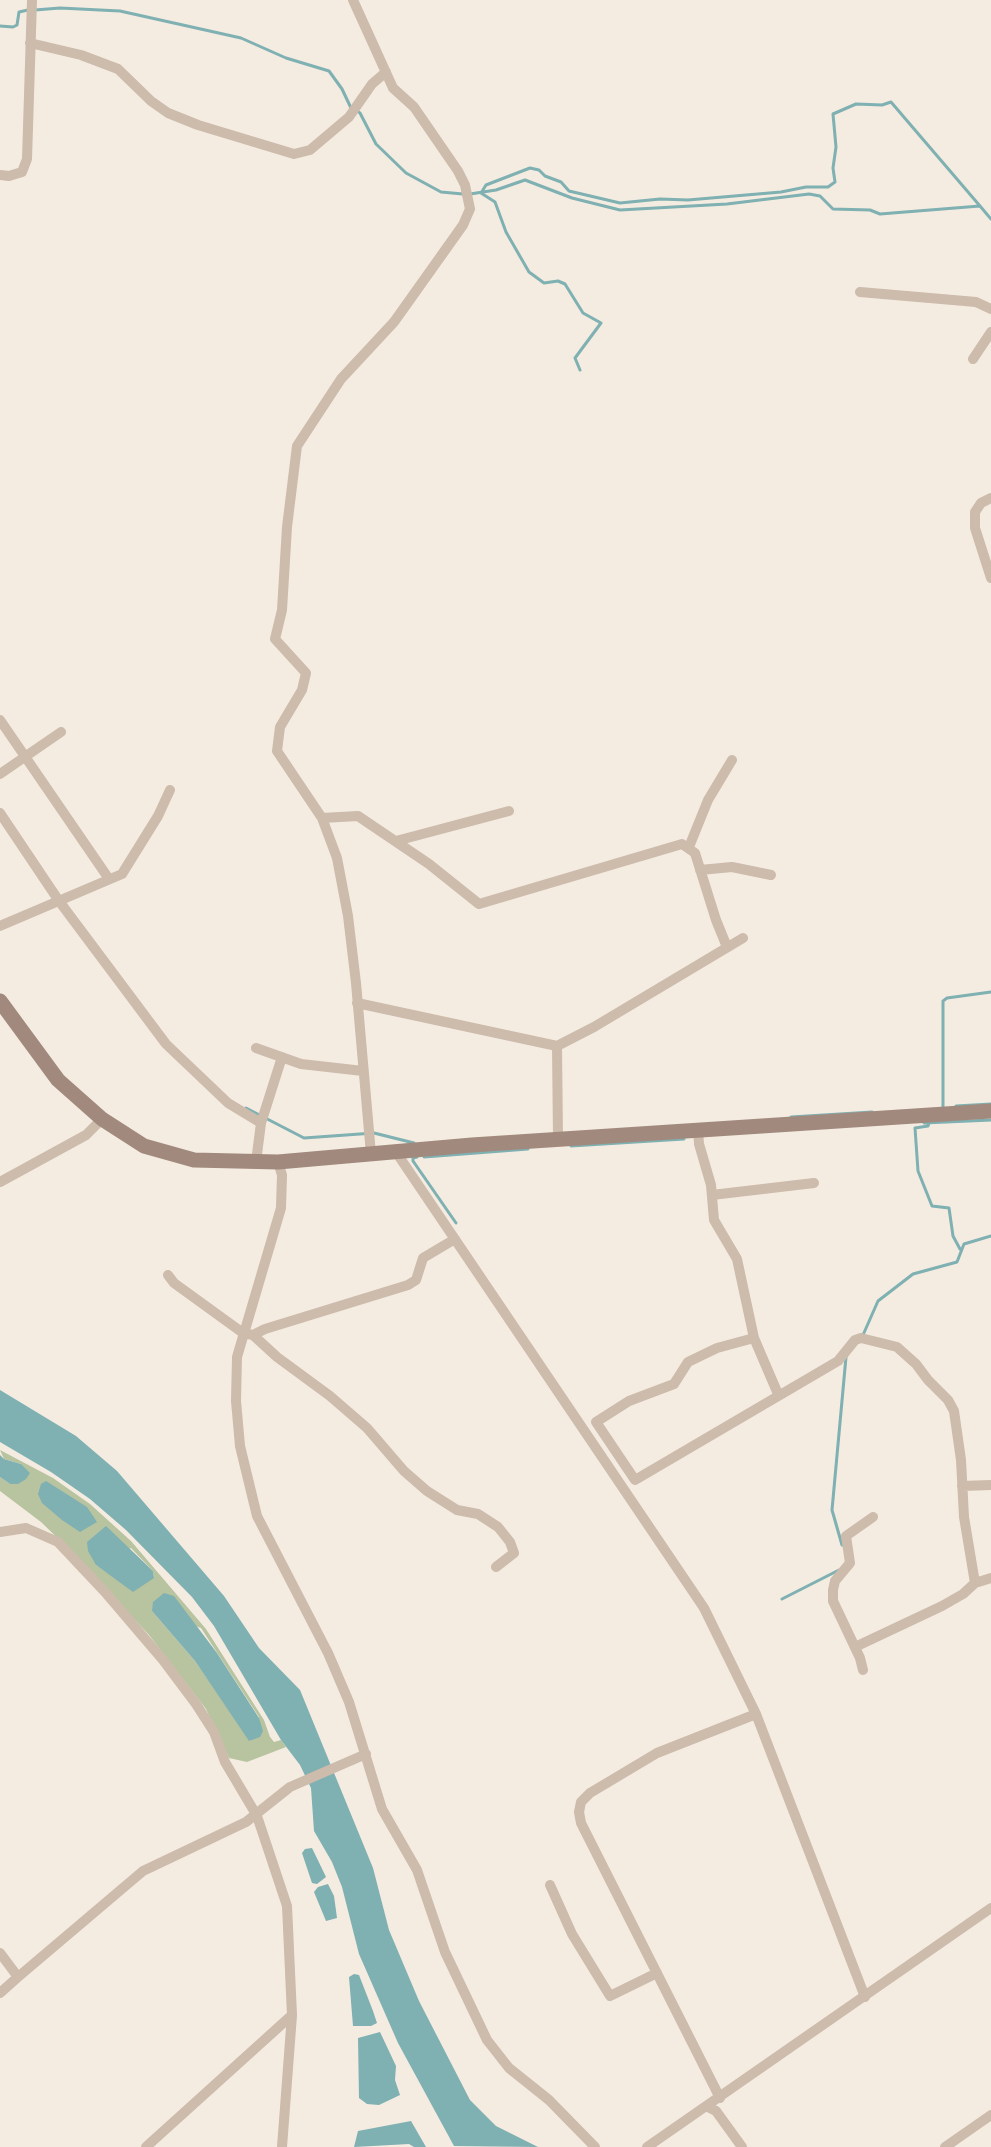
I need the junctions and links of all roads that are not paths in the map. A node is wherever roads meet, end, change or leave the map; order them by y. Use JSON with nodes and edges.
{"nodes":[{"id":1,"x":32,"y":0,"type":"edge"},
{"id":2,"x":353,"y":0,"type":"edge"},
{"id":3,"x":30,"y":43,"type":"junction"},
{"id":4,"x":386,"y":72,"type":"junction"},
{"id":5,"x":0,"y":175,"type":"edge"},
{"id":6,"x":860,"y":292,"type":"dead end"},
{"id":7,"x":991,"y":309,"type":"edge"},
{"id":8,"x":991,"y":332,"type":"edge"},
{"id":9,"x":973,"y":359,"type":"dead end"},
{"id":10,"x":991,"y":498,"type":"edge"},
{"id":11,"x":988,"y":559,"type":"edge"},
{"id":12,"x":991,"y":578,"type":"edge"},
{"id":13,"x":0,"y":720,"type":"edge"},
{"id":14,"x":62,"y":732,"type":"dead end"},
{"id":15,"x":25,"y":757,"type":"junction"},
{"id":16,"x":732,"y":760,"type":"dead end"},
{"id":17,"x":0,"y":774,"type":"edge"},
{"id":18,"x":170,"y":790,"type":"dead end"},
{"id":19,"x":510,"y":811,"type":"dead end"},
{"id":20,"x":0,"y":813,"type":"edge"},
{"id":21,"x":322,"y":818,"type":"junction"},
{"id":22,"x":396,"y":841,"type":"junction"},
{"id":23,"x":688,"y":847,"type":"junction"},
{"id":24,"x":700,"y":870,"type":"junction"},
{"id":25,"x":771,"y":875,"type":"dead end"},
{"id":26,"x":109,"y":879,"type":"junction"},
{"id":27,"x":59,"y":901,"type":"junction"},
{"id":28,"x":0,"y":926,"type":"edge"},
{"id":29,"x":743,"y":938,"type":"dead end"},
{"id":30,"x":727,"y":947,"type":"junction"},
{"id":31,"x":0,"y":1000,"type":"edge"},
{"id":32,"x":357,"y":1003,"type":"junction"},
{"id":33,"x":557,"y":1046,"type":"junction"},
{"id":34,"x":256,"y":1048,"type":"dead end"},
{"id":35,"x":282,"y":1057,"type":"junction"},
{"id":36,"x":363,"y":1071,"type":"junction"},
{"id":37,"x":991,"y":1111,"type":"edge"},
{"id":38,"x":102,"y":1119,"type":"junction"},
{"id":39,"x":261,"y":1123,"type":"junction"},
{"id":40,"x":698,"y":1130,"type":"junction"},
{"id":41,"x":558,"y":1139,"type":"junction"},
{"id":42,"x":396,"y":1152,"type":"junction"},
{"id":43,"x":371,"y":1154,"type":"junction"},
{"id":44,"x":249,"y":1162,"type":"junction"},
{"id":45,"x":278,"y":1162,"type":"junction"},
{"id":46,"x":0,"y":1182,"type":"edge"},
{"id":47,"x":814,"y":1183,"type":"dead end"},
{"id":48,"x":712,"y":1195,"type":"junction"},
{"id":49,"x":455,"y":1239,"type":"junction"},
{"id":50,"x":168,"y":1275,"type":"dead end"},
{"id":51,"x":248,"y":1334,"type":"junction"},
{"id":52,"x":754,"y":1338,"type":"junction"},
{"id":53,"x":778,"y":1394,"type":"junction"},
{"id":54,"x":991,"y":1485,"type":"edge"},
{"id":55,"x":962,"y":1486,"type":"junction"},
{"id":56,"x":873,"y":1517,"type":"dead end"},
{"id":57,"x":0,"y":1532,"type":"edge"},
{"id":58,"x":496,"y":1567,"type":"dead end"},
{"id":59,"x":991,"y":1578,"type":"edge"},
{"id":60,"x":975,"y":1582,"type":"junction"},
{"id":61,"x":855,"y":1647,"type":"junction"},
{"id":62,"x":863,"y":1670,"type":"dead end"},
{"id":63,"x":756,"y":1714,"type":"junction"},
{"id":64,"x":366,"y":1754,"type":"junction"},
{"id":65,"x":257,"y":1816,"type":"junction"},
{"id":66,"x":550,"y":1885,"type":"dead end"},
{"id":67,"x":991,"y":1908,"type":"edge"},
{"id":68,"x":0,"y":1953,"type":"edge"},
{"id":69,"x":657,"y":1973,"type":"junction"},
{"id":70,"x":18,"y":1977,"type":"junction"},
{"id":71,"x":0,"y":1993,"type":"edge"},
{"id":72,"x":865,"y":1996,"type":"junction"},
{"id":73,"x":292,"y":2015,"type":"junction"},
{"id":74,"x":720,"y":2098,"type":"junction"},
{"id":75,"x":708,"y":2107,"type":"junction"},
{"id":76,"x":991,"y":2115,"type":"edge"},
{"id":77,"x":146,"y":2147,"type":"edge"},
{"id":78,"x":282,"y":2147,"type":"edge"},
{"id":79,"x":595,"y":2147,"type":"edge"},
{"id":80,"x":647,"y":2147,"type":"edge"},
{"id":81,"x":741,"y":2147,"type":"edge"},
{"id":82,"x":945,"y":2147,"type":"edge"}],
"edges":[{"from":1,"to":3,"type":"street"},
{"from":2,"to":4,"type":"street"},
{"from":3,"to":4,"type":"street"},
{"from":3,"to":5,"type":"street"},
{"from":4,"to":21,"type":"street"},
{"from":6,"to":7,"type":"street"},
{"from":8,"to":9,"type":"street"},
{"from":10,"to":11,"type":"street"},
{"from":11,"to":12,"type":"street"},
{"from":13,"to":15,"type":"street"},
{"from":14,"to":15,"type":"street"},
{"from":15,"to":17,"type":"street"},
{"from":15,"to":26,"type":"street"},
{"from":16,"to":23,"type":"street"},
{"from":18,"to":26,"type":"street"},
{"from":19,"to":22,"type":"street"},
{"from":20,"to":27,"type":"street"},
{"from":21,"to":22,"type":"street"},
{"from":21,"to":32,"type":"street"},
{"from":22,"to":23,"type":"street"},
{"from":23,"to":24,"type":"street"},
{"from":24,"to":25,"type":"street"},
{"from":24,"to":30,"type":"street"},
{"from":26,"to":27,"type":"street"},
{"from":27,"to":28,"type":"street"},
{"from":27,"to":39,"type":"street"},
{"from":29,"to":30,"type":"street"},
{"from":30,"to":33,"type":"street"},
{"from":31,"to":38,"type":"street"},
{"from":32,"to":33,"type":"street"},
{"from":32,"to":36,"type":"street"},
{"from":33,"to":41,"type":"street"},
{"from":34,"to":35,"type":"street"},
{"from":35,"to":36,"type":"street"},
{"from":35,"to":39,"type":"street"},
{"from":36,"to":43,"type":"street"},
{"from":37,"to":40,"type":"street"},
{"from":38,"to":44,"type":"street"},
{"from":38,"to":46,"type":"street"},
{"from":39,"to":44,"type":"street"},
{"from":40,"to":41,"type":"street"},
{"from":40,"to":48,"type":"street"},
{"from":41,"to":42,"type":"street"},
{"from":42,"to":43,"type":"street"},
{"from":42,"to":49,"type":"street"},
{"from":43,"to":45,"type":"street"},
{"from":44,"to":45,"type":"street"},
{"from":45,"to":51,"type":"street"},
{"from":47,"to":48,"type":"street"},
{"from":48,"to":52,"type":"street"},
{"from":49,"to":51,"type":"street"},
{"from":49,"to":63,"type":"street"},
{"from":50,"to":51,"type":"street"},
{"from":51,"to":58,"type":"street"},
{"from":51,"to":64,"type":"street"},
{"from":52,"to":53,"type":"street"},
{"from":52,"to":53,"type":"street"},
{"from":53,"to":55,"type":"street"},
{"from":54,"to":55,"type":"street"},
{"from":55,"to":60,"type":"street"},
{"from":56,"to":61,"type":"street"},
{"from":57,"to":65,"type":"street"},
{"from":59,"to":60,"type":"street"},
{"from":60,"to":61,"type":"street"},
{"from":61,"to":62,"type":"street"},
{"from":63,"to":69,"type":"street"},
{"from":63,"to":72,"type":"street"},
{"from":64,"to":65,"type":"street"},
{"from":64,"to":79,"type":"street"},
{"from":65,"to":70,"type":"street"},
{"from":65,"to":73,"type":"street"},
{"from":66,"to":69,"type":"street"},
{"from":67,"to":72,"type":"street"},
{"from":68,"to":70,"type":"street"},
{"from":69,"to":74,"type":"street"},
{"from":70,"to":71,"type":"street"},
{"from":72,"to":74,"type":"street"},
{"from":73,"to":77,"type":"street"},
{"from":73,"to":78,"type":"street"},
{"from":74,"to":75,"type":"street"},
{"from":75,"to":80,"type":"street"},
{"from":75,"to":81,"type":"street"},
{"from":76,"to":82,"type":"street"}]}
